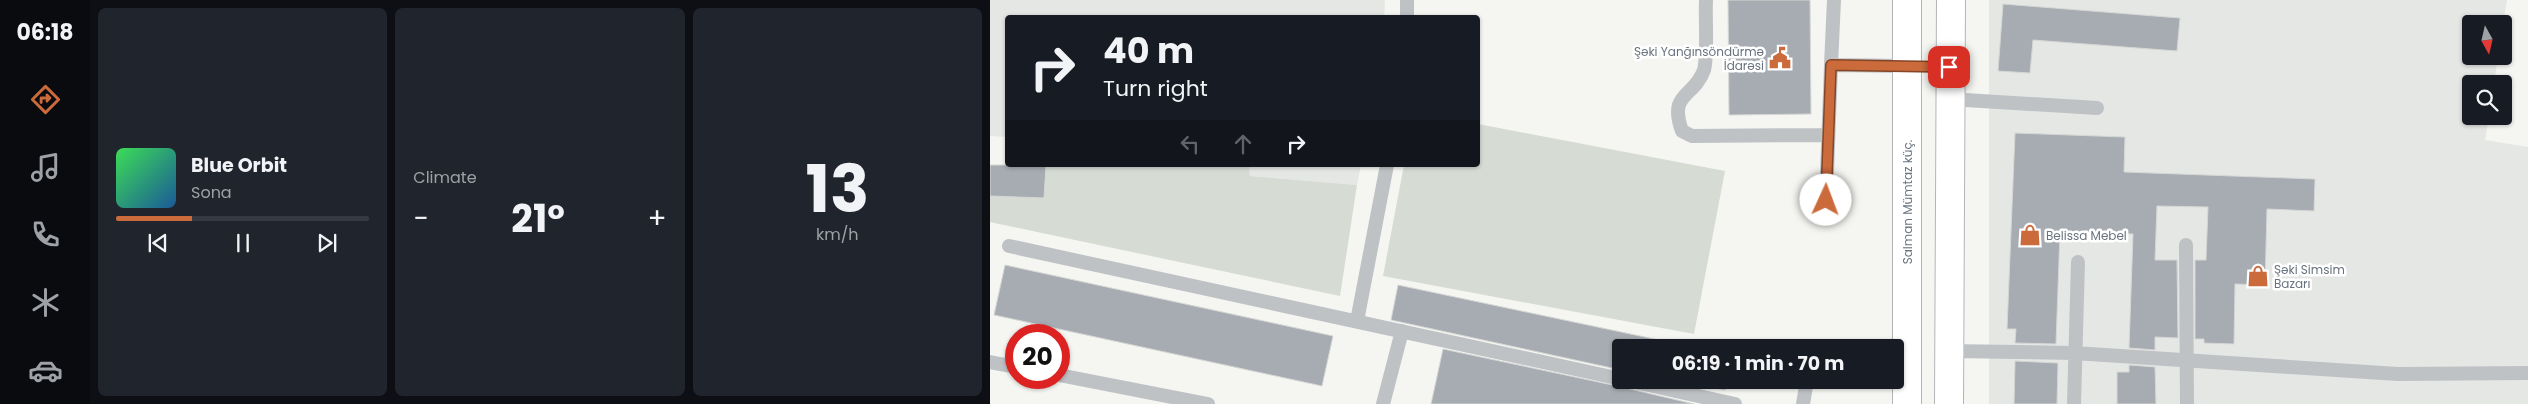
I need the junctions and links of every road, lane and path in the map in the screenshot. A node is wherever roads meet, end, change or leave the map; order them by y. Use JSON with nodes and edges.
{"nodes":[{"id":1,"x":1408,"y":0,"type":"edge"},
{"id":2,"x":1706,"y":0,"type":"edge"},
{"id":3,"x":1834,"y":0,"type":"edge"},
{"id":4,"x":1907,"y":0,"type":"edge"},
{"id":5,"x":1951,"y":0,"type":"edge"},
{"id":6,"x":1406,"y":15,"type":"edge"},
{"id":7,"x":1831,"y":65,"type":"junction"},
{"id":8,"x":1906,"y":66,"type":"junction"},
{"id":9,"x":1949,"y":67,"type":"junction"},
{"id":10,"x":1949,"y":99,"type":"junction"},
{"id":11,"x":2097,"y":108,"type":"dead end"},
{"id":12,"x":1828,"y":135,"type":"junction"},
{"id":13,"x":1387,"y":167,"type":"edge"},
{"id":14,"x":1826,"y":200,"type":"dead end"},
{"id":15,"x":1009,"y":246,"type":"dead end"},
{"id":16,"x":2186,"y":246,"type":"dead end"},
{"id":17,"x":2078,"y":262,"type":"dead end"},
{"id":18,"x":1357,"y":321,"type":"junction"},
{"id":19,"x":1402,"y":331,"type":"junction"},
{"id":20,"x":1949,"y":351,"type":"junction"},
{"id":21,"x":2074,"y":353,"type":"junction"},
{"id":22,"x":990,"y":362,"type":"edge"},
{"id":23,"x":1005,"y":365,"type":"edge"},
{"id":24,"x":2528,"y":374,"type":"edge"},
{"id":25,"x":1070,"y":377,"type":"edge"},
{"id":26,"x":1612,"y":377,"type":"edge"},
{"id":27,"x":1667,"y":389,"type":"edge"},
{"id":28,"x":1806,"y":389,"type":"edge"},
{"id":29,"x":1208,"y":404,"type":"edge"},
{"id":30,"x":1383,"y":404,"type":"edge"},
{"id":31,"x":1735,"y":404,"type":"edge"},
{"id":32,"x":1803,"y":404,"type":"edge"},
{"id":33,"x":1908,"y":404,"type":"edge"},
{"id":34,"x":1949,"y":404,"type":"edge"},
{"id":35,"x":2074,"y":404,"type":"edge"},
{"id":36,"x":2187,"y":404,"type":"edge"}],
"edges":[{"from":1,"to":6,"type":"lane"},
{"from":2,"to":12,"type":"lane"},
{"from":3,"to":7,"type":"lane"},
{"from":4,"to":8,"type":"highway","name":"Salman Mümtaz küç."},
{"from":5,"to":9,"type":"highway"},
{"from":7,"to":8,"type":"lane"},
{"from":7,"to":12,"type":"lane"},
{"from":8,"to":9,"type":"highway"},
{"from":8,"to":33,"type":"highway","name":"Salman Mümtaz küç."},
{"from":9,"to":10,"type":"highway"},
{"from":10,"to":11,"type":"lane"},
{"from":10,"to":20,"type":"highway"},
{"from":12,"to":14,"type":"lane"},
{"from":13,"to":18,"type":"lane"},
{"from":15,"to":18,"type":"lane"},
{"from":16,"to":36,"type":"lane"},
{"from":17,"to":21,"type":"lane"},
{"from":18,"to":19,"type":"lane"},
{"from":19,"to":26,"type":"lane"},
{"from":19,"to":30,"type":"lane"},
{"from":20,"to":21,"type":"lane"},
{"from":20,"to":34,"type":"highway"},
{"from":21,"to":24,"type":"lane"},
{"from":21,"to":35,"type":"lane"},
{"from":22,"to":23,"type":"lane"},
{"from":25,"to":29,"type":"lane"},
{"from":27,"to":31,"type":"lane"},
{"from":28,"to":32,"type":"lane"}]}
